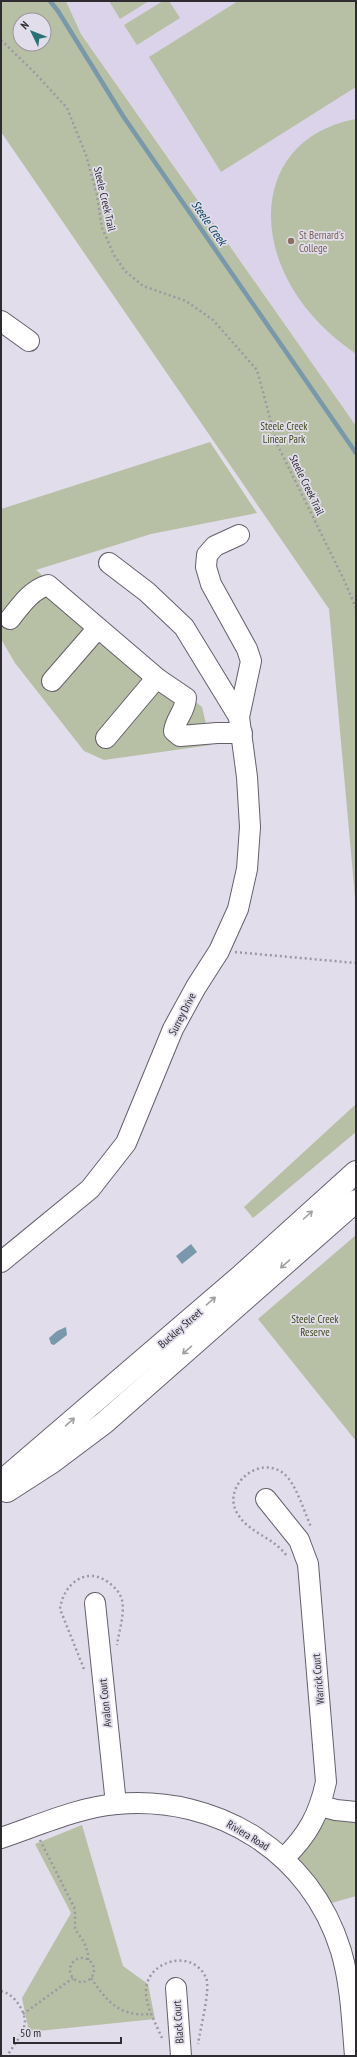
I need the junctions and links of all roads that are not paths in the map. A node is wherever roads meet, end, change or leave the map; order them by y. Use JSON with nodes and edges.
{"nodes":[{"id":1,"x":1,"y":321,"type":"edge"},
{"id":2,"x":29,"y":341,"type":"dead end"},
{"id":3,"x":239,"y":535,"type":"dead end"},
{"id":4,"x":109,"y":563,"type":"dead end"},
{"id":5,"x":10,"y":619,"type":"dead end"},
{"id":6,"x":98,"y":628,"type":"junction"},
{"id":7,"x":158,"y":679,"type":"junction"},
{"id":8,"x":52,"y":681,"type":"dead end"},
{"id":9,"x":240,"y":725,"type":"junction"},
{"id":10,"x":106,"y":738,"type":"dead end"},
{"id":11,"x":356,"y":1172,"type":"edge"},
{"id":12,"x":356,"y":1201,"type":"edge"},
{"id":13,"x":1,"y":1262,"type":"edge"},
{"id":14,"x":1,"y":1482,"type":"edge"},
{"id":15,"x":1,"y":1495,"type":"edge"},
{"id":16,"x":266,"y":1499,"type":"dead end"},
{"id":17,"x":95,"y":1603,"type":"dead end"},
{"id":18,"x":116,"y":1804,"type":"junction"},
{"id":19,"x":321,"y":1806,"type":"junction"},
{"id":20,"x":356,"y":1812,"type":"edge"},
{"id":21,"x":1,"y":1838,"type":"edge"},
{"id":22,"x":284,"y":1858,"type":"junction"},
{"id":23,"x":176,"y":1988,"type":"dead end"},
{"id":24,"x":181,"y":2056,"type":"edge"},
{"id":25,"x":355,"y":2056,"type":"edge"}],
"edges":[{"from":1,"to":2,"type":"street"},
{"from":3,"to":9,"type":"street"},
{"from":4,"to":9,"type":"street"},
{"from":5,"to":6,"type":"street"},
{"from":6,"to":7,"type":"street"},
{"from":6,"to":8,"type":"street"},
{"from":7,"to":9,"type":"street"},
{"from":7,"to":10,"type":"street"},
{"from":9,"to":13,"type":"street","name":"Surrey Drive"},
{"from":14,"to":11,"type":"main road","name":"Buckley Street","one_way":true},
{"from":12,"to":15,"type":"main road","name":"Buckley Street","one_way":true},
{"from":16,"to":19,"type":"street","name":"Warrick Court"},
{"from":17,"to":18,"type":"street","name":"Avalon Court"},
{"from":18,"to":21,"type":"street","name":"Riviera Road"},
{"from":18,"to":22,"type":"street","name":"Riviera Road"},
{"from":19,"to":20,"type":"street"},
{"from":19,"to":22,"type":"street","name":"Warrick Court"},
{"from":22,"to":25,"type":"street","name":"Riviera Road"},
{"from":23,"to":24,"type":"street","name":"Black Court"}]}
